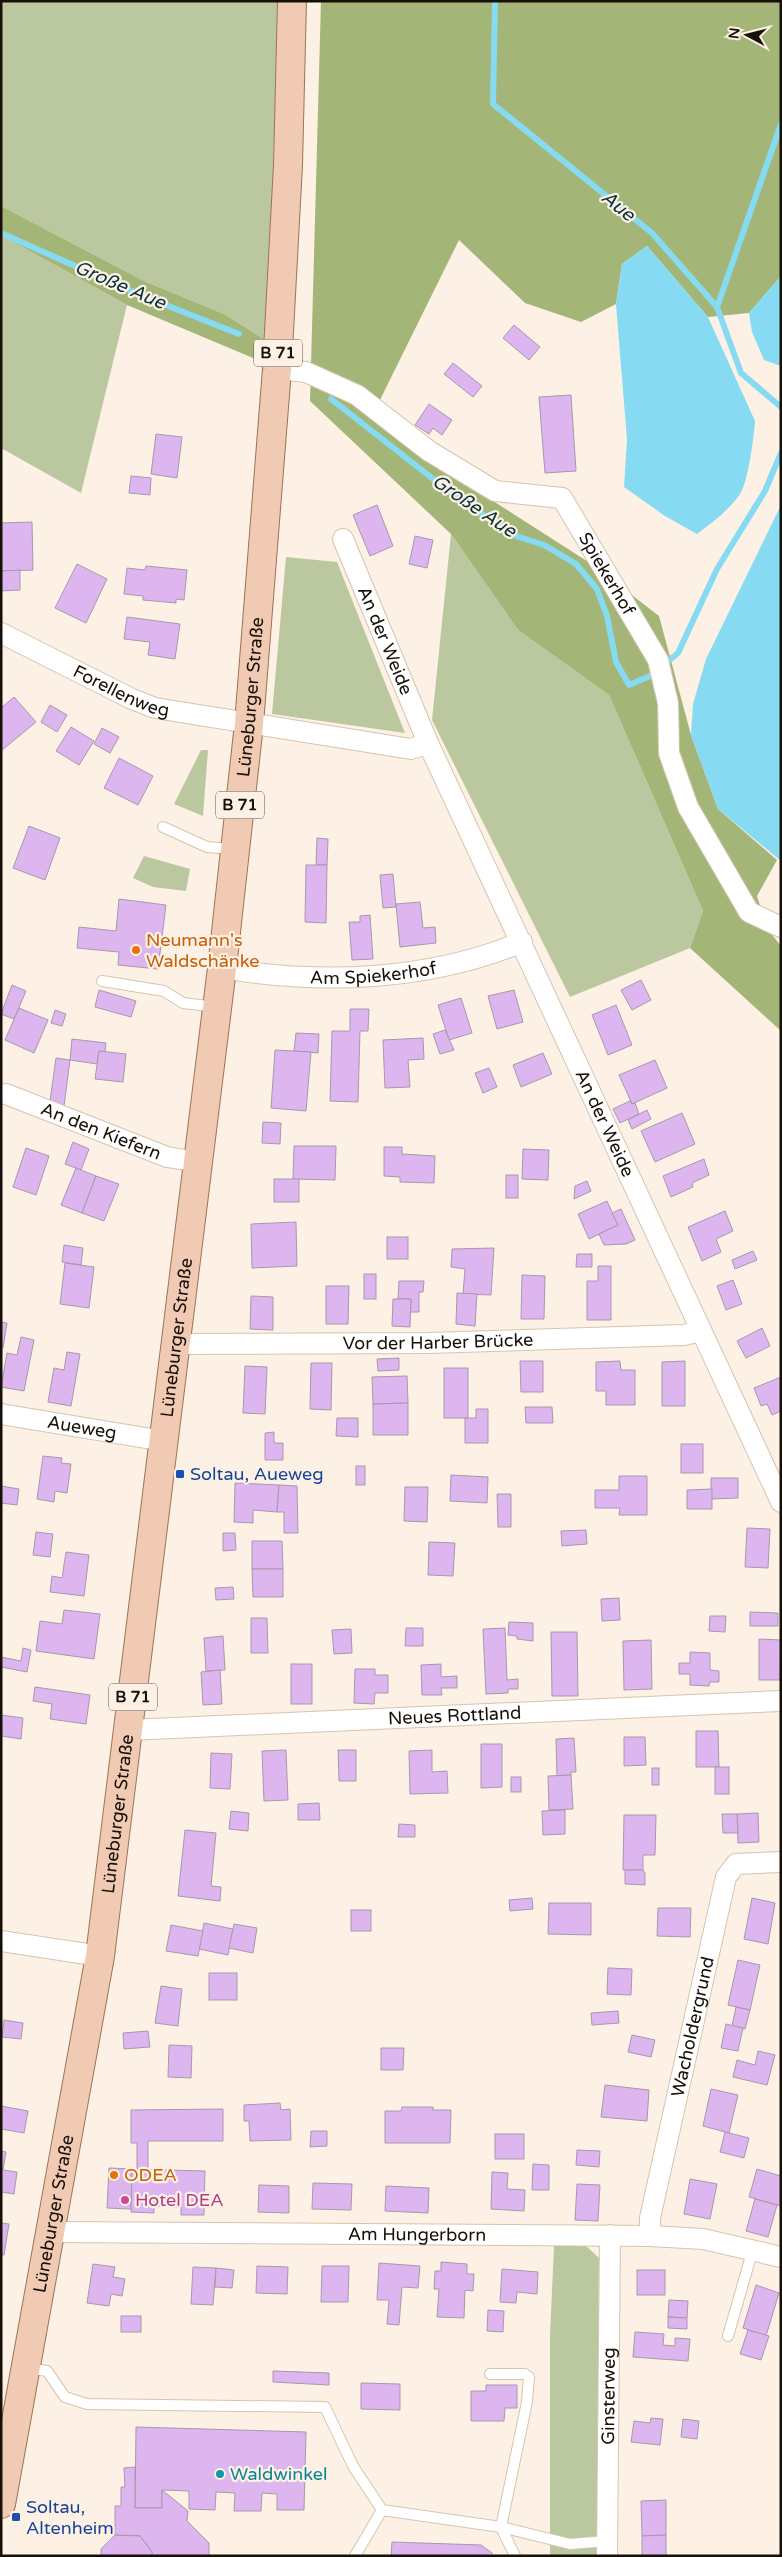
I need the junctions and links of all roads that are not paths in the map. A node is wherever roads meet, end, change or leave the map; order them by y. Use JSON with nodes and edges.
{"nodes":[{"id":1,"x":292,"y":1,"type":"edge"},
{"id":2,"x":277,"y":369,"type":"junction"},
{"id":3,"x":343,"y":539,"type":"dead end"},
{"id":4,"x":3,"y":638,"type":"edge"},
{"id":5,"x":249,"y":724,"type":"junction"},
{"id":6,"x":428,"y":743,"type":"junction"},
{"id":7,"x":163,"y":827,"type":"dead end"},
{"id":8,"x":235,"y":849,"type":"junction"},
{"id":9,"x":781,"y":927,"type":"edge"},
{"id":10,"x":522,"y":942,"type":"junction"},
{"id":11,"x":222,"y":968,"type":"junction"},
{"id":12,"x":102,"y":981,"type":"dead end"},
{"id":13,"x":217,"y":1008,"type":"junction"},
{"id":14,"x":6,"y":1094,"type":"dead end"},
{"id":15,"x":198,"y":1162,"type":"junction"},
{"id":16,"x":701,"y":1331,"type":"junction"},
{"id":17,"x":176,"y":1344,"type":"junction"},
{"id":18,"x":1,"y":1414,"type":"edge"},
{"id":19,"x":164,"y":1441,"type":"junction"},
{"id":20,"x":781,"y":1502,"type":"edge"},
{"id":21,"x":781,"y":1701,"type":"edge"},
{"id":22,"x":129,"y":1730,"type":"junction"},
{"id":23,"x":781,"y":1862,"type":"edge"},
{"id":24,"x":1,"y":1941,"type":"edge"},
{"id":25,"x":100,"y":1956,"type":"junction"},
{"id":26,"x":51,"y":2232,"type":"junction"},
{"id":27,"x":610,"y":2235,"type":"junction"},
{"id":28,"x":650,"y":2236,"type":"junction"},
{"id":29,"x":753,"y":2249,"type":"junction"},
{"id":30,"x":781,"y":2257,"type":"edge"},
{"id":31,"x":728,"y":2336,"type":"dead end"},
{"id":32,"x":27,"y":2368,"type":"junction"},
{"id":33,"x":490,"y":2374,"type":"dead end"},
{"id":34,"x":1,"y":2504,"type":"edge"},
{"id":35,"x":382,"y":2510,"type":"junction"},
{"id":36,"x":501,"y":2527,"type":"junction"},
{"id":37,"x":607,"y":2549,"type":"edge"},
{"id":38,"x":355,"y":2556,"type":"edge"},
{"id":39,"x":515,"y":2556,"type":"edge"}],
"edges":[{"from":1,"to":2,"type":"main road","name":"Lüneburger Straße","number":"B 71"},
{"from":2,"to":5,"type":"main road","name":"Lüneburger Straße","number":"B 71"},
{"from":2,"to":9,"type":"street","name":"Spiekerhof"},
{"from":3,"to":6,"type":"street","name":"An der Weide"},
{"from":4,"to":5,"type":"street","name":"Forellenweg"},
{"from":5,"to":6,"type":"street"},
{"from":5,"to":8,"type":"main road","name":"Lüneburger Straße","number":"B 71"},
{"from":6,"to":10,"type":"street","name":"An der Weide"},
{"from":7,"to":8,"type":"lane"},
{"from":8,"to":11,"type":"main road","name":"Lüneburger Straße","number":"B 71"},
{"from":10,"to":11,"type":"street","name":"Am Spiekerhof"},
{"from":10,"to":16,"type":"street","name":"An der Weide"},
{"from":11,"to":13,"type":"main road","name":"Lüneburger Straße","number":"B 71"},
{"from":12,"to":13,"type":"lane"},
{"from":13,"to":15,"type":"main road","name":"Lüneburger Straße","number":"B 71"},
{"from":14,"to":15,"type":"street","name":"An den Kiefern"},
{"from":15,"to":17,"type":"main road","name":"Lüneburger Straße","number":"B 71"},
{"from":16,"to":17,"type":"street","name":"Vor der Harber Brücke"},
{"from":16,"to":20,"type":"street","name":"An der Weide"},
{"from":17,"to":19,"type":"main road","name":"Lüneburger Straße","number":"B 71"},
{"from":18,"to":19,"type":"street","name":"Aueweg"},
{"from":19,"to":22,"type":"main road","name":"Lüneburger Straße","number":"B 71"},
{"from":21,"to":22,"type":"street","name":"Neues Rottland"},
{"from":22,"to":25,"type":"main road","name":"Lüneburger Straße","number":"B 71"},
{"from":23,"to":28,"type":"street","name":"Wacholdergrund"},
{"from":24,"to":25,"type":"street"},
{"from":25,"to":26,"type":"main road","name":"Lüneburger Straße","number":"B 71"},
{"from":26,"to":27,"type":"street","name":"Am Hungerborn"},
{"from":26,"to":32,"type":"main road","name":"Lüneburger Straße","number":"B 71"},
{"from":27,"to":28,"type":"street","name":"Am Hungerborn"},
{"from":27,"to":37,"type":"street","name":"Ginsterweg"},
{"from":28,"to":29,"type":"street","name":"Am Hungerborn"},
{"from":29,"to":30,"type":"street","name":"Am Hungerborn"},
{"from":29,"to":31,"type":"lane"},
{"from":32,"to":34,"type":"main road","name":"Lüneburger Straße","number":"B 71"},
{"from":32,"to":35,"type":"lane"},
{"from":33,"to":36,"type":"lane"},
{"from":35,"to":36,"type":"lane"},
{"from":35,"to":38,"type":"lane"},
{"from":36,"to":37,"type":"lane"},
{"from":36,"to":39,"type":"lane"}]}
